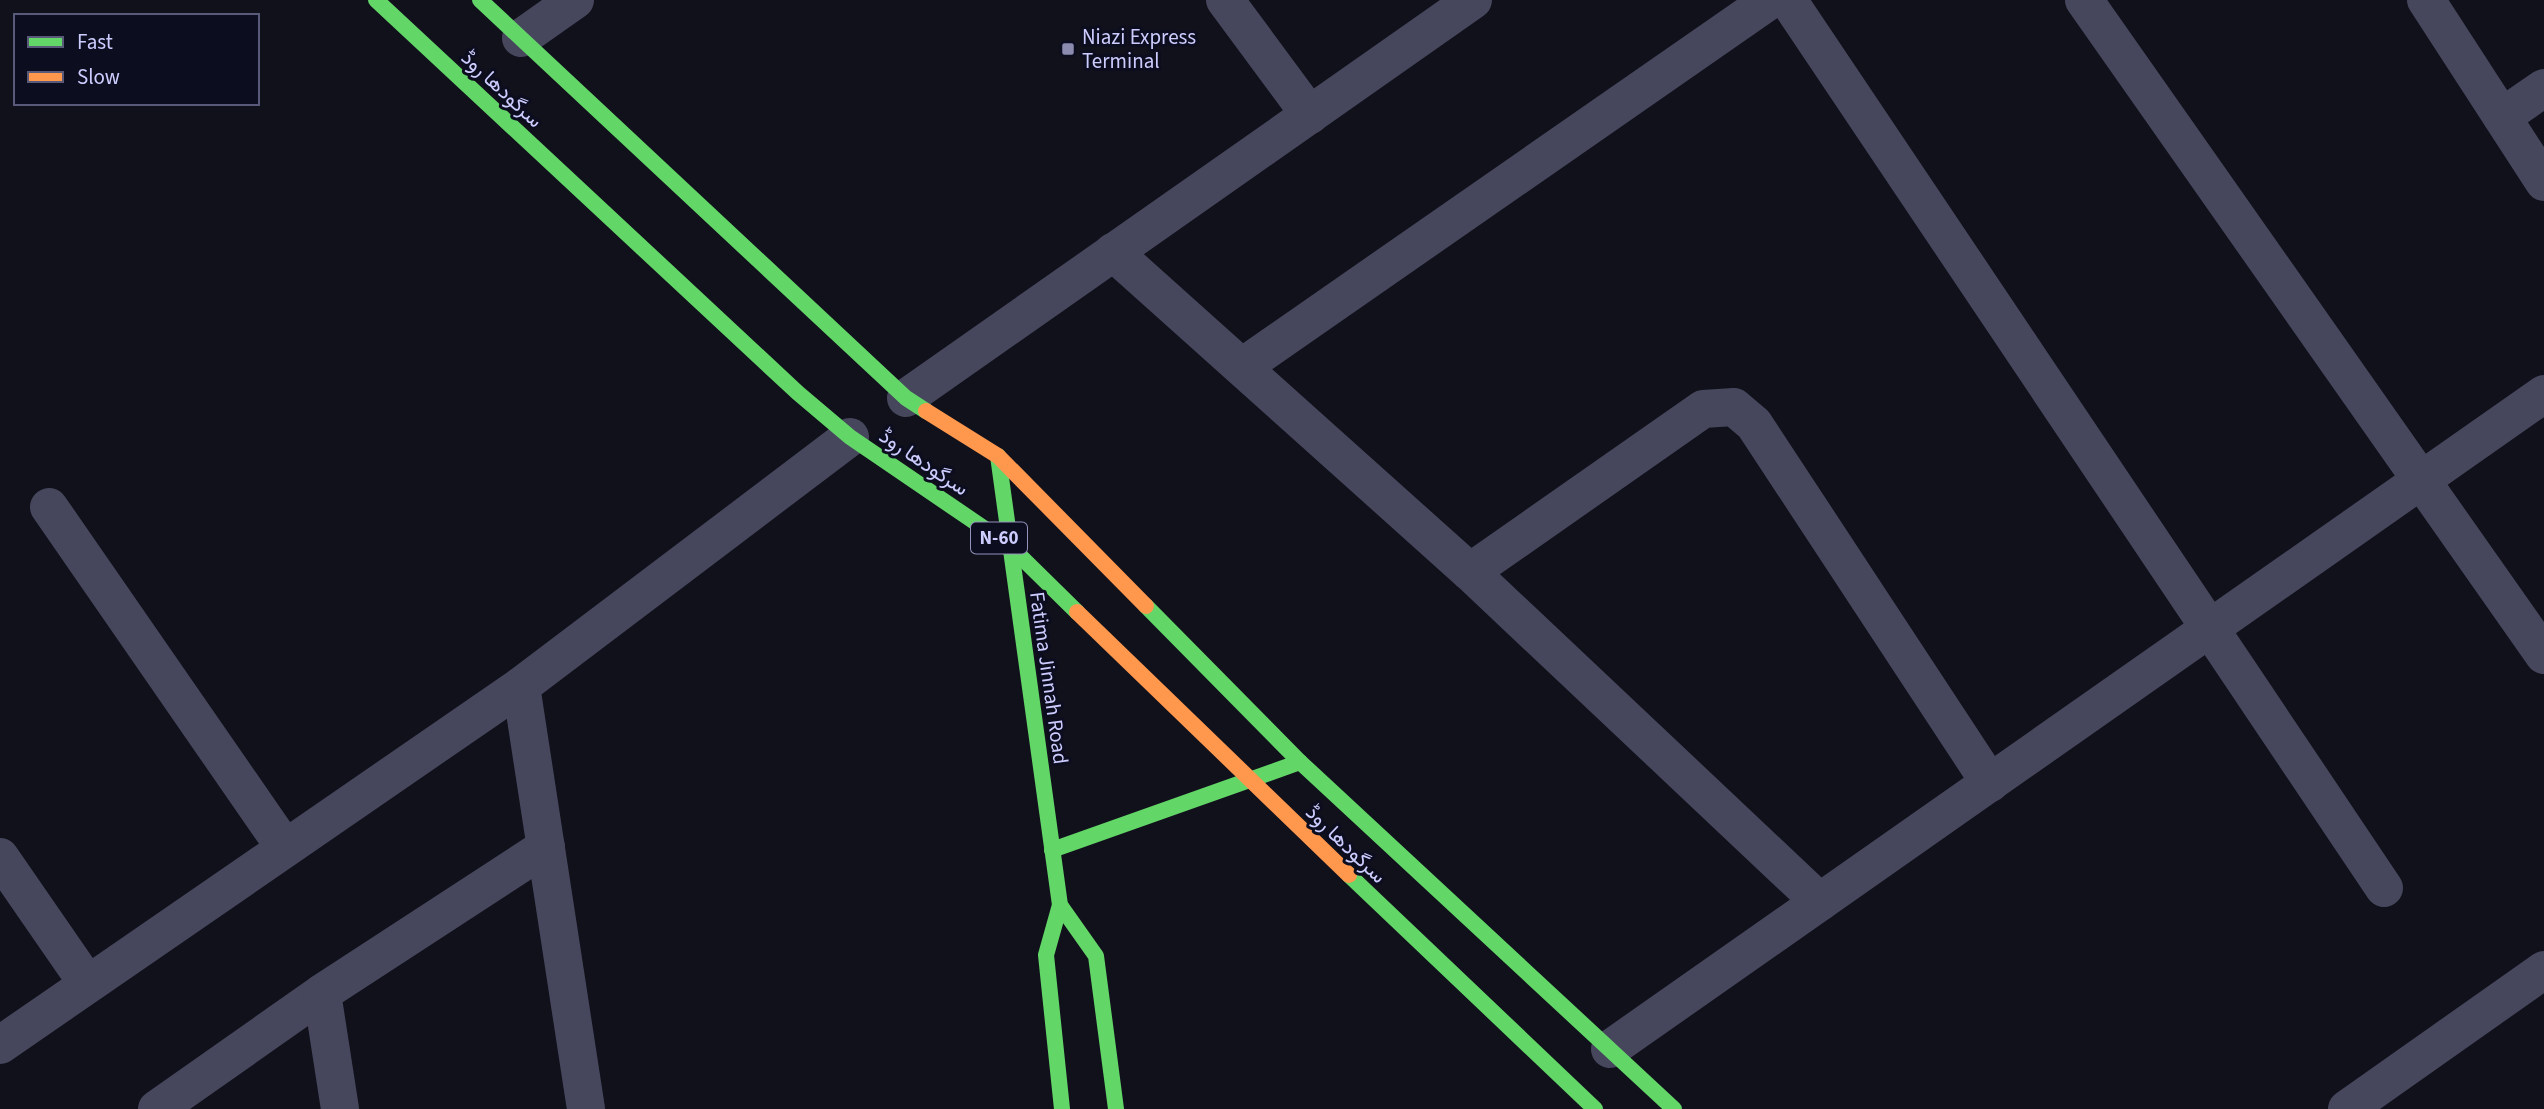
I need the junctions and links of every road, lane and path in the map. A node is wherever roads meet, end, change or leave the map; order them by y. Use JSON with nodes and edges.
{"nodes":[{"id":1,"x":376,"y":0,"type":"edge"},
{"id":2,"x":480,"y":0,"type":"edge"},
{"id":3,"x":575,"y":0,"type":"edge"},
{"id":4,"x":1225,"y":0,"type":"edge"},
{"id":5,"x":1473,"y":0,"type":"edge"},
{"id":6,"x":1770,"y":0,"type":"edge"},
{"id":7,"x":1788,"y":0,"type":"edge"},
{"id":8,"x":2084,"y":0,"type":"edge"},
{"id":9,"x":2426,"y":0,"type":"edge"},
{"id":10,"x":521,"y":38,"type":"junction"},
{"id":11,"x":2544,"y":88,"type":"edge"},
{"id":12,"x":1310,"y":115,"type":"junction"},
{"id":13,"x":2502,"y":117,"type":"junction"},
{"id":14,"x":2544,"y":182,"type":"edge"},
{"id":15,"x":1113,"y":252,"type":"junction"},
{"id":16,"x":1242,"y":367,"type":"junction"},
{"id":17,"x":2544,"y":394,"type":"edge"},
{"id":18,"x":906,"y":398,"type":"junction"},
{"id":19,"x":850,"y":437,"type":"junction"},
{"id":20,"x":998,"y":456,"type":"junction"},
{"id":21,"x":2422,"y":480,"type":"junction"},
{"id":22,"x":49,"y":507,"type":"dead end"},
{"id":23,"x":1010,"y":546,"type":"junction"},
{"id":24,"x":1470,"y":572,"type":"junction"},
{"id":25,"x":2210,"y":628,"type":"junction"},
{"id":26,"x":2544,"y":655,"type":"edge"},
{"id":27,"x":521,"y":686,"type":"junction"},
{"id":28,"x":1300,"y":762,"type":"junction"},
{"id":29,"x":1249,"y":780,"type":"junction"},
{"id":30,"x":1990,"y":783,"type":"junction"},
{"id":31,"x":546,"y":847,"type":"junction"},
{"id":32,"x":285,"y":848,"type":"junction"},
{"id":33,"x":1052,"y":850,"type":"junction"},
{"id":34,"x":0,"y":857,"type":"edge"},
{"id":35,"x":2384,"y":888,"type":"dead end"},
{"id":36,"x":1820,"y":902,"type":"junction"},
{"id":37,"x":1060,"y":905,"type":"junction"},
{"id":38,"x":2544,"y":970,"type":"edge"},
{"id":39,"x":87,"y":984,"type":"junction"},
{"id":40,"x":322,"y":993,"type":"junction"},
{"id":41,"x":0,"y":1045,"type":"edge"},
{"id":42,"x":1610,"y":1049,"type":"junction"},
{"id":43,"x":157,"y":1109,"type":"edge"},
{"id":44,"x":340,"y":1109,"type":"edge"},
{"id":45,"x":586,"y":1109,"type":"edge"},
{"id":46,"x":1062,"y":1109,"type":"edge"},
{"id":47,"x":1116,"y":1109,"type":"edge"},
{"id":48,"x":1595,"y":1109,"type":"edge"},
{"id":49,"x":1674,"y":1109,"type":"edge"},
{"id":50,"x":2347,"y":1109,"type":"edge"}],
"edges":[{"from":1,"to":19,"type":"main road","name":"سرگودھا روڈ","number":"N-60"},
{"from":2,"to":10,"type":"main road","name":"سرگودھا روڈ","number":"N-60"},
{"from":3,"to":10,"type":"street"},
{"from":4,"to":12,"type":"street"},
{"from":5,"to":12,"type":"street"},
{"from":6,"to":16,"type":"street"},
{"from":7,"to":25,"type":"street"},
{"from":8,"to":21,"type":"street"},
{"from":9,"to":13,"type":"street"},
{"from":10,"to":18,"type":"main road","name":"سرگودھا روڈ","number":"N-60"},
{"from":11,"to":13,"type":"street"},
{"from":12,"to":15,"type":"street"},
{"from":13,"to":14,"type":"street"},
{"from":15,"to":16,"type":"street"},
{"from":15,"to":18,"type":"street"},
{"from":16,"to":24,"type":"street"},
{"from":17,"to":21,"type":"street"},
{"from":18,"to":20,"type":"main road","name":"سرگودھا روڈ","number":"N-60"},
{"from":19,"to":23,"type":"main road","name":"سرگودھا روڈ","number":"N-60"},
{"from":19,"to":27,"type":"street"},
{"from":20,"to":23,"type":"main road","name":"Fatima Jinnah Road"},
{"from":20,"to":28,"type":"main road","name":"سرگودھا روڈ","number":"N-60"},
{"from":21,"to":25,"type":"street"},
{"from":21,"to":26,"type":"street"},
{"from":22,"to":32,"type":"street"},
{"from":23,"to":29,"type":"main road","name":"سرگودھا روڈ","number":"N-60"},
{"from":23,"to":33,"type":"main road","name":"Fatima Jinnah Road"},
{"from":24,"to":30,"type":"street"},
{"from":24,"to":36,"type":"street"},
{"from":25,"to":30,"type":"street"},
{"from":25,"to":35,"type":"street"},
{"from":27,"to":31,"type":"street"},
{"from":27,"to":32,"type":"street"},
{"from":28,"to":29,"type":"main road"},
{"from":28,"to":42,"type":"main road","name":"سرگودھا روڈ","number":"N-60"},
{"from":29,"to":33,"type":"main road"},
{"from":29,"to":48,"type":"main road","name":"سرگودھا روڈ","number":"N-60"},
{"from":30,"to":36,"type":"street"},
{"from":31,"to":40,"type":"street"},
{"from":31,"to":45,"type":"street"},
{"from":32,"to":39,"type":"street"},
{"from":33,"to":37,"type":"main road","name":"Fatima Jinnah Road"},
{"from":34,"to":39,"type":"street"},
{"from":36,"to":42,"type":"street"},
{"from":37,"to":46,"type":"main road","name":"Fatima Jinnah Road"},
{"from":37,"to":47,"type":"main road","name":"Fatima Jinnah Road"},
{"from":38,"to":50,"type":"street"},
{"from":39,"to":41,"type":"street"},
{"from":40,"to":43,"type":"street"},
{"from":40,"to":44,"type":"street"},
{"from":42,"to":49,"type":"main road","name":"سرگودھا روڈ","number":"N-60"}]}
